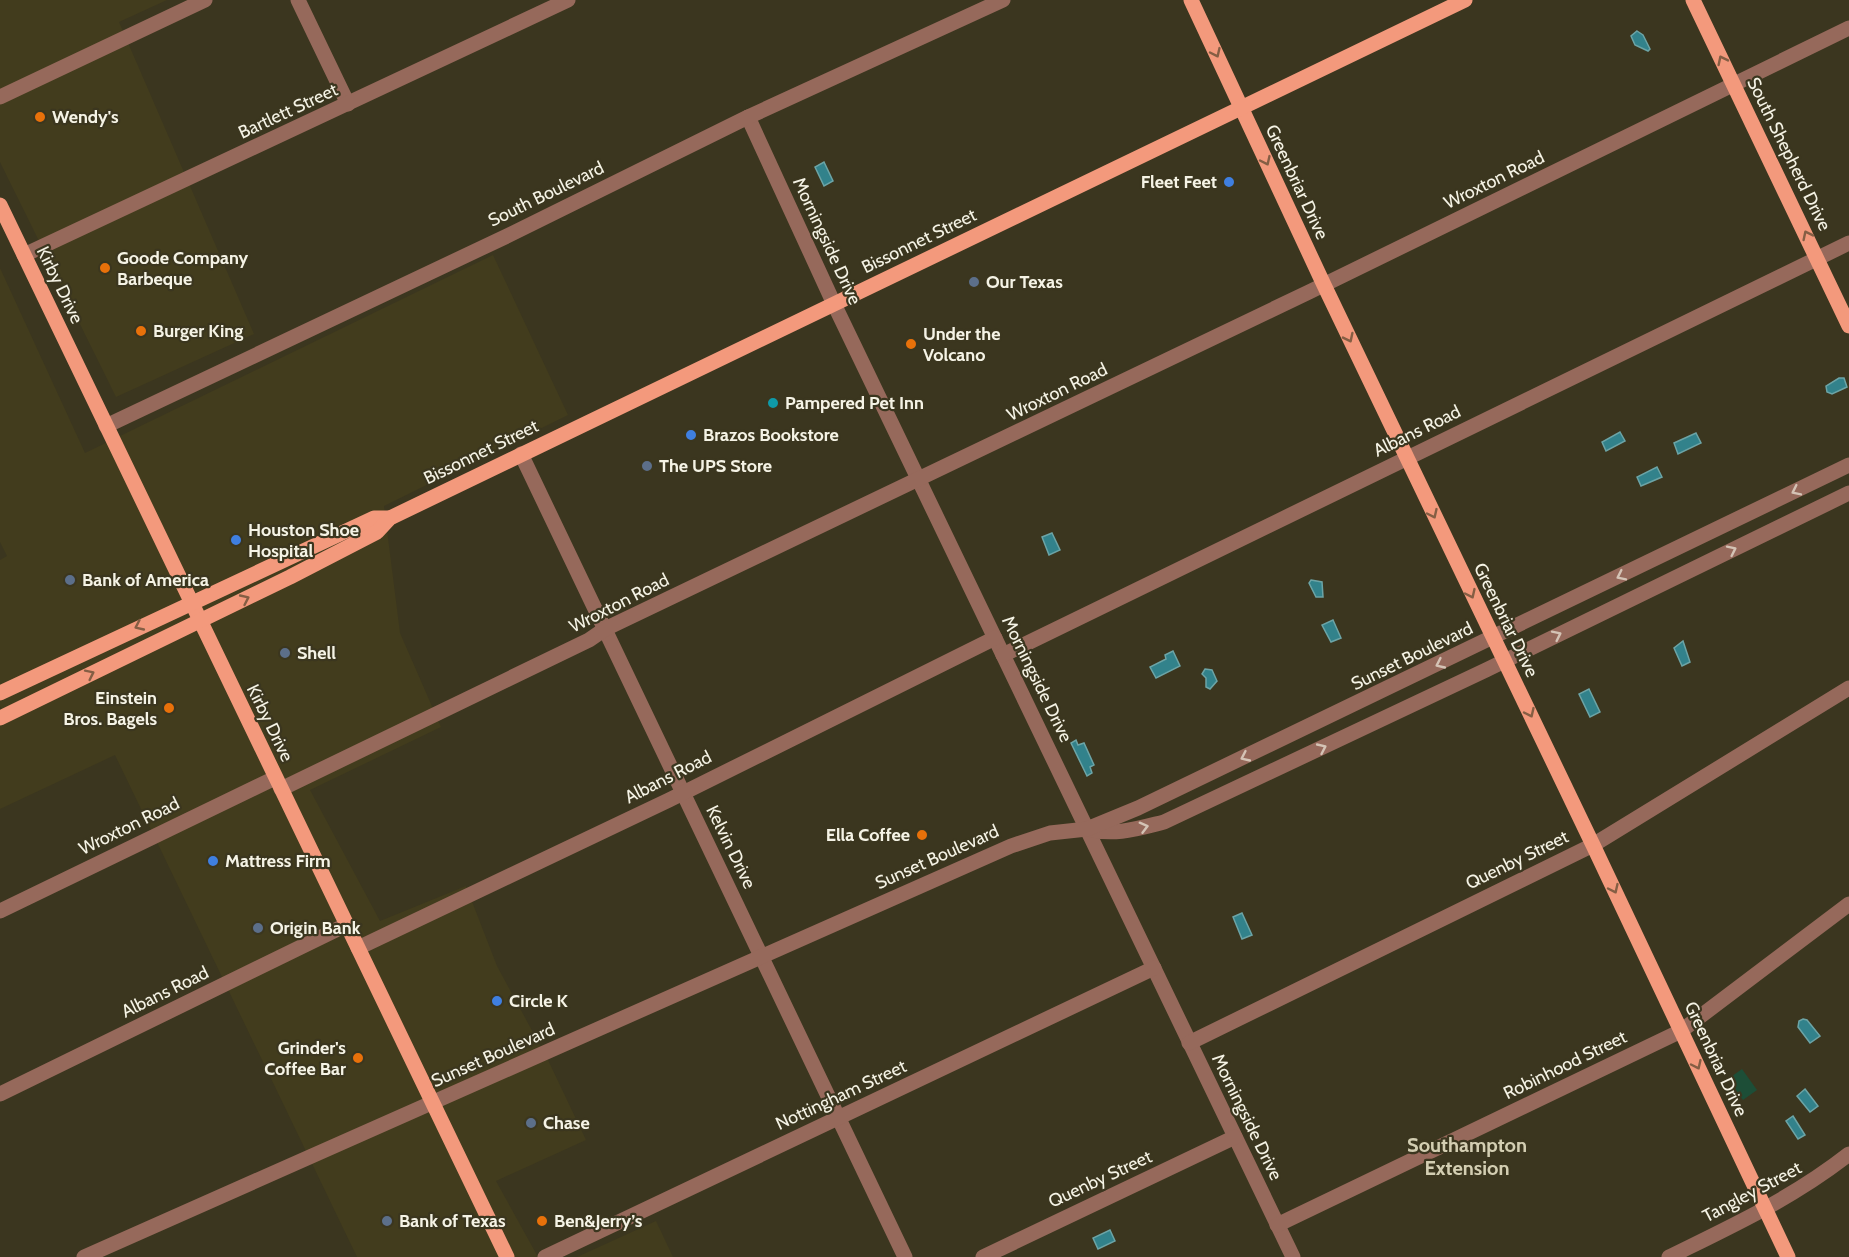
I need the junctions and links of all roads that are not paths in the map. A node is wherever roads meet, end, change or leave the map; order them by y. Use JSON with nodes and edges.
{"nodes":[{"id":1,"x":206,"y":0,"type":"edge"},
{"id":2,"x":298,"y":0,"type":"edge"},
{"id":3,"x":567,"y":0,"type":"edge"},
{"id":4,"x":1004,"y":0,"type":"edge"},
{"id":5,"x":1191,"y":0,"type":"edge"},
{"id":6,"x":1465,"y":0,"type":"edge"},
{"id":7,"x":1693,"y":0,"type":"edge"},
{"id":8,"x":1849,"y":28,"type":"edge"},
{"id":9,"x":1733,"y":83,"type":"junction"},
{"id":10,"x":0,"y":97,"type":"edge"},
{"id":11,"x":348,"y":104,"type":"junction"},
{"id":12,"x":1241,"y":108,"type":"junction"},
{"id":13,"x":748,"y":117,"type":"junction"},
{"id":14,"x":0,"y":205,"type":"edge"},
{"id":15,"x":1849,"y":243,"type":"edge"},
{"id":16,"x":24,"y":255,"type":"junction"},
{"id":17,"x":1818,"y":258,"type":"junction"},
{"id":18,"x":1324,"y":285,"type":"junction"},
{"id":19,"x":834,"y":304,"type":"junction"},
{"id":20,"x":1849,"y":326,"type":"edge"},
{"id":21,"x":106,"y":426,"type":"junction"},
{"id":22,"x":521,"y":454,"type":"junction"},
{"id":23,"x":1406,"y":458,"type":"junction"},
{"id":24,"x":1849,"y":465,"type":"edge"},
{"id":25,"x":919,"y":480,"type":"junction"},
{"id":26,"x":1849,"y":493,"type":"edge"},
{"id":27,"x":390,"y":518,"type":"junction"},
{"id":28,"x":192,"y":603,"type":"junction"},
{"id":29,"x":200,"y":620,"type":"junction"},
{"id":30,"x":605,"y":629,"type":"junction"},
{"id":31,"x":995,"y":638,"type":"junction"},
{"id":32,"x":1492,"y":639,"type":"junction"},
{"id":33,"x":1003,"y":654,"type":"junction"},
{"id":34,"x":1504,"y":661,"type":"junction"},
{"id":35,"x":1849,"y":688,"type":"edge"},
{"id":36,"x":0,"y":693,"type":"edge"},
{"id":37,"x":0,"y":718,"type":"edge"},
{"id":38,"x":278,"y":783,"type":"junction"},
{"id":39,"x":683,"y":792,"type":"junction"},
{"id":40,"x":1087,"y":829,"type":"junction"},
{"id":41,"x":1593,"y":844,"type":"junction"},
{"id":42,"x":1849,"y":904,"type":"edge"},
{"id":43,"x":0,"y":911,"type":"edge"},
{"id":44,"x":346,"y":925,"type":"junction"},
{"id":45,"x":357,"y":948,"type":"junction"},
{"id":46,"x":761,"y":956,"type":"junction"},
{"id":47,"x":1154,"y":968,"type":"junction"},
{"id":48,"x":1681,"y":1031,"type":"junction"},
{"id":49,"x":1190,"y":1043,"type":"junction"},
{"id":50,"x":0,"y":1094,"type":"edge"},
{"id":51,"x":432,"y":1103,"type":"junction"},
{"id":52,"x":839,"y":1118,"type":"junction"},
{"id":53,"x":1235,"y":1137,"type":"junction"},
{"id":54,"x":1849,"y":1154,"type":"edge"},
{"id":55,"x":1765,"y":1210,"type":"junction"},
{"id":56,"x":1277,"y":1226,"type":"junction"},
{"id":57,"x":84,"y":1257,"type":"edge"},
{"id":58,"x":506,"y":1257,"type":"edge"},
{"id":59,"x":545,"y":1257,"type":"edge"},
{"id":60,"x":905,"y":1257,"type":"edge"},
{"id":61,"x":983,"y":1257,"type":"edge"},
{"id":62,"x":1293,"y":1257,"type":"edge"},
{"id":63,"x":1669,"y":1257,"type":"edge"},
{"id":64,"x":1788,"y":1257,"type":"edge"}],
"edges":[{"from":1,"to":10,"type":"street"},
{"from":2,"to":11,"type":"street"},
{"from":3,"to":11,"type":"street","name":"Bartlett Street"},
{"from":4,"to":13,"type":"street","name":"South Boulevard"},
{"from":5,"to":12,"type":"main road","name":"Greenbriar Drive","one_way":true},
{"from":6,"to":12,"type":"main road","name":"Bissonnet Street"},
{"from":9,"to":7,"type":"main road","name":"South Shepherd Drive","one_way":true},
{"from":8,"to":9,"type":"street","name":"Wroxton Road"},
{"from":17,"to":9,"type":"main road","name":"South Shepherd Drive","one_way":true},
{"from":9,"to":18,"type":"street","name":"Wroxton Road"},
{"from":11,"to":16,"type":"street","name":"Bartlett Street"},
{"from":12,"to":18,"type":"main road","name":"Greenbriar Drive","one_way":true},
{"from":12,"to":19,"type":"main road","name":"Bissonnet Street"},
{"from":13,"to":19,"type":"street","name":"Morningside Drive"},
{"from":13,"to":21,"type":"street","name":"South Boulevard"},
{"from":14,"to":16,"type":"main road","name":"Kirby Drive"},
{"from":15,"to":17,"type":"street","name":"Albans Road"},
{"from":16,"to":21,"type":"main road","name":"Kirby Drive"},
{"from":17,"to":20,"type":"main road","name":"South Shepherd Drive"},
{"from":17,"to":23,"type":"street","name":"Albans Road"},
{"from":18,"to":23,"type":"main road","name":"Greenbriar Drive","one_way":true},
{"from":18,"to":25,"type":"street","name":"Wroxton Road"},
{"from":19,"to":22,"type":"main road","name":"Bissonnet Street"},
{"from":19,"to":25,"type":"street","name":"Morningside Drive"},
{"from":21,"to":28,"type":"main road","name":"Kirby Drive"},
{"from":22,"to":27,"type":"main road","name":"Bissonnet Street"},
{"from":22,"to":30,"type":"street","name":"Kelvin Drive"},
{"from":23,"to":32,"type":"main road","name":"Greenbriar Drive","one_way":true},
{"from":23,"to":33,"type":"street","name":"Albans Road"},
{"from":24,"to":32,"type":"street","name":"Sunset Boulevard","one_way":true},
{"from":25,"to":30,"type":"street","name":"Wroxton Road"},
{"from":25,"to":31,"type":"street","name":"Morningside Drive"},
{"from":34,"to":26,"type":"street","name":"Sunset Boulevard","one_way":true},
{"from":27,"to":28,"type":"main road","name":"Bissonnet Street"},
{"from":29,"to":27,"type":"main road","name":"Bissonnet Street","one_way":true},
{"from":28,"to":29,"type":"main road","name":"Kirby Drive"},
{"from":28,"to":36,"type":"main road","name":"Bissonnet Street","one_way":true},
{"from":37,"to":29,"type":"main road","name":"Bissonnet Street","one_way":true},
{"from":29,"to":38,"type":"main road","name":"Kirby Drive"},
{"from":30,"to":38,"type":"street","name":"Wroxton Road"},
{"from":30,"to":39,"type":"street","name":"Kelvin Drive"},
{"from":31,"to":33,"type":"street","name":"Morningside Drive"},
{"from":31,"to":39,"type":"street","name":"Albans Road"},
{"from":32,"to":34,"type":"main road","name":"Greenbriar Drive"},
{"from":32,"to":40,"type":"street","name":"Sunset Boulevard","one_way":true},
{"from":33,"to":40,"type":"street","name":"Morningside Drive"},
{"from":40,"to":34,"type":"street","name":"Sunset Boulevard","one_way":true},
{"from":34,"to":41,"type":"main road","name":"Greenbriar Drive","one_way":true},
{"from":35,"to":41,"type":"street","name":"Quenby Street"},
{"from":38,"to":43,"type":"street","name":"Wroxton Road"},
{"from":38,"to":44,"type":"main road","name":"Kirby Drive"},
{"from":39,"to":45,"type":"street","name":"Albans Road"},
{"from":39,"to":46,"type":"street","name":"Kelvin Drive"},
{"from":40,"to":46,"type":"street","name":"Sunset Boulevard"},
{"from":40,"to":47,"type":"street","name":"Morningside Drive"},
{"from":41,"to":48,"type":"main road","name":"Greenbriar Drive","one_way":true},
{"from":41,"to":49,"type":"street","name":"Quenby Street"},
{"from":42,"to":48,"type":"street","name":"Robinhood Street"},
{"from":44,"to":45,"type":"main road","name":"Kirby Drive"},
{"from":44,"to":50,"type":"street","name":"Albans Road"},
{"from":45,"to":51,"type":"main road","name":"Kirby Drive"},
{"from":46,"to":51,"type":"street","name":"Sunset Boulevard"},
{"from":46,"to":52,"type":"street","name":"Kelvin Drive"},
{"from":47,"to":49,"type":"street","name":"Morningside Drive"},
{"from":47,"to":52,"type":"street","name":"Nottingham Street"},
{"from":48,"to":55,"type":"main road","name":"Greenbriar Drive","one_way":true},
{"from":48,"to":56,"type":"street","name":"Robinhood Street"},
{"from":49,"to":53,"type":"street","name":"Morningside Drive"},
{"from":51,"to":57,"type":"street","name":"Sunset Boulevard"},
{"from":51,"to":58,"type":"main road","name":"Kirby Drive"},
{"from":52,"to":59,"type":"street","name":"Nottingham Street"},
{"from":52,"to":60,"type":"street","name":"Kelvin Drive"},
{"from":53,"to":56,"type":"street","name":"Morningside Drive"},
{"from":53,"to":61,"type":"street","name":"Quenby Street"},
{"from":54,"to":55,"type":"street","name":"Tangley Street"},
{"from":55,"to":63,"type":"street","name":"Tangley Street"},
{"from":55,"to":64,"type":"main road","name":"Greenbriar Drive"},
{"from":56,"to":62,"type":"street","name":"Morningside Drive"}]}
